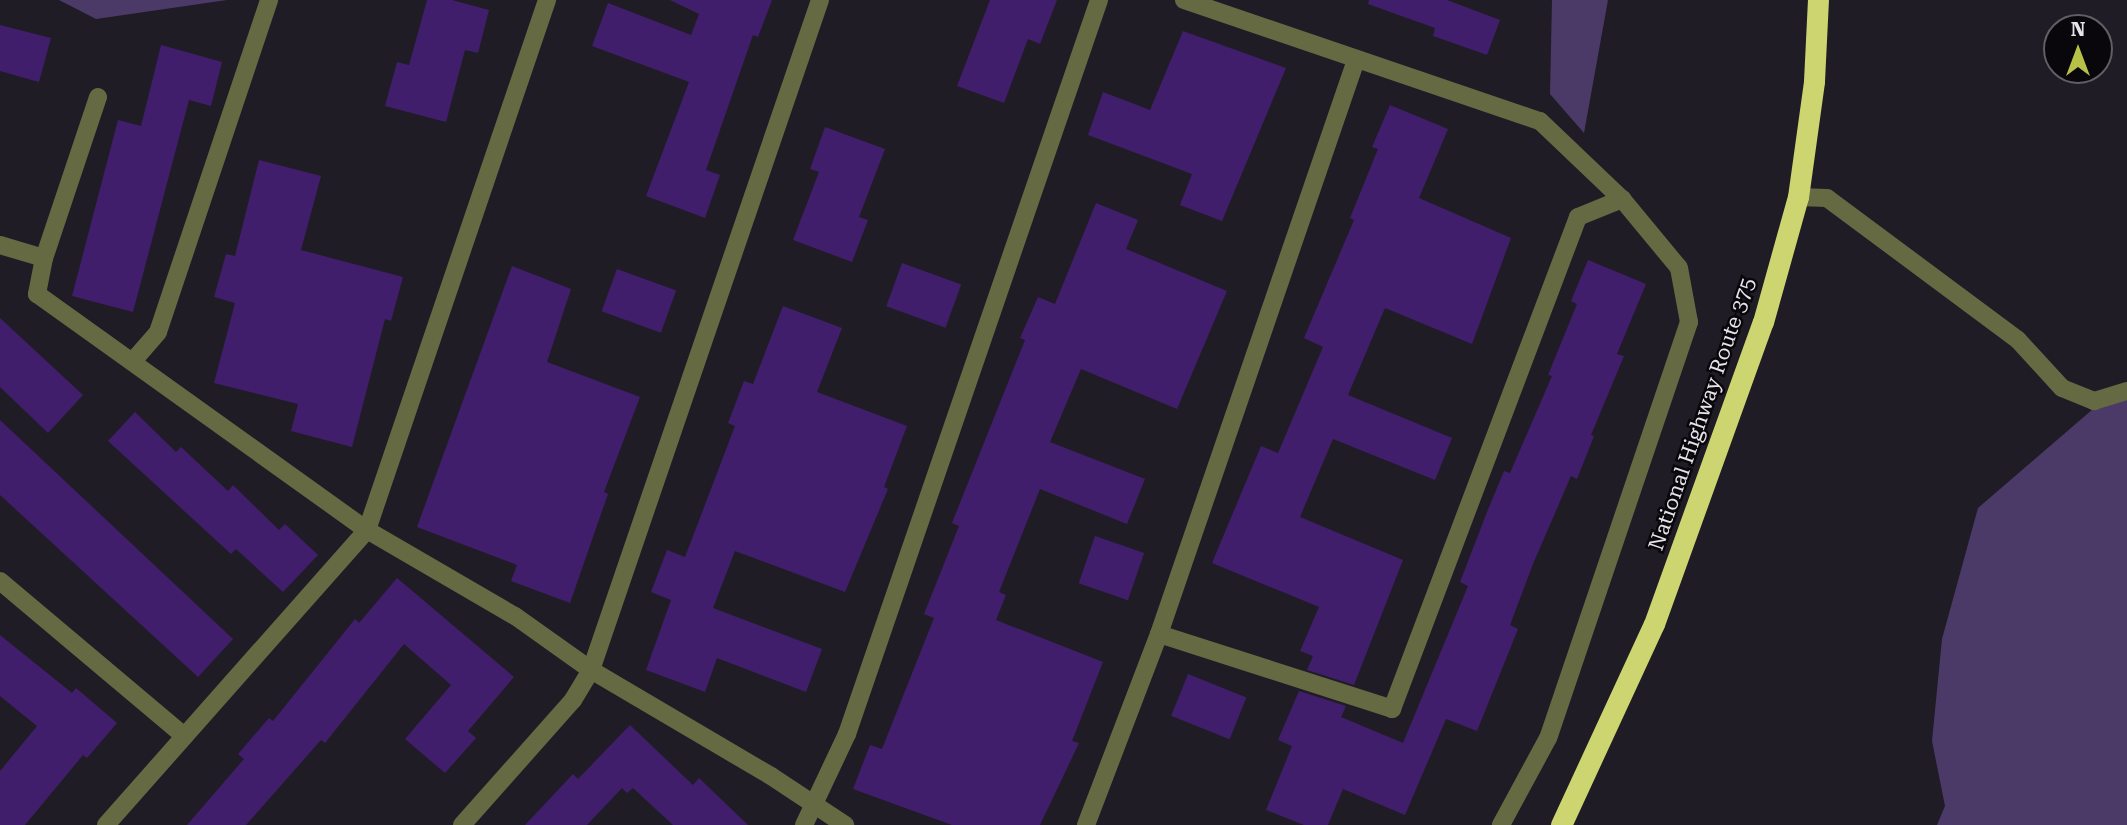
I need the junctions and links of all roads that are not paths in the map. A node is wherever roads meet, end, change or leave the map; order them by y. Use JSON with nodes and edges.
{"nodes":[{"id":1,"x":269,"y":0,"type":"edge"},
{"id":2,"x":547,"y":0,"type":"edge"},
{"id":3,"x":820,"y":0,"type":"edge"},
{"id":4,"x":1099,"y":0,"type":"edge"},
{"id":5,"x":1184,"y":0,"type":"edge"},
{"id":6,"x":1818,"y":0,"type":"edge"},
{"id":7,"x":1356,"y":60,"type":"junction"},
{"id":8,"x":97,"y":97,"type":"dead end"},
{"id":9,"x":1798,"y":197,"type":"junction"},
{"id":10,"x":1622,"y":199,"type":"junction"},
{"id":11,"x":0,"y":245,"type":"edge"},
{"id":12,"x":44,"y":258,"type":"junction"},
{"id":13,"x":133,"y":360,"type":"junction"},
{"id":14,"x":2127,"y":391,"type":"edge"},
{"id":15,"x":367,"y":530,"type":"junction"},
{"id":16,"x":0,"y":581,"type":"edge"},
{"id":17,"x":1159,"y":634,"type":"junction"},
{"id":18,"x":591,"y":670,"type":"junction"},
{"id":19,"x":184,"y":736,"type":"junction"},
{"id":20,"x":816,"y":809,"type":"junction"},
{"id":21,"x":106,"y":825,"type":"edge"},
{"id":22,"x":462,"y":825,"type":"edge"},
{"id":23,"x":804,"y":825,"type":"edge"},
{"id":24,"x":845,"y":825,"type":"edge"},
{"id":25,"x":1086,"y":825,"type":"edge"},
{"id":26,"x":1501,"y":825,"type":"edge"},
{"id":27,"x":1561,"y":825,"type":"edge"}],
"edges":[{"from":1,"to":13,"type":"street"},
{"from":2,"to":15,"type":"street"},
{"from":3,"to":18,"type":"street"},
{"from":4,"to":20,"type":"street"},
{"from":5,"to":7,"type":"street"},
{"from":6,"to":9,"type":"highway","name":"National Highway Route 375"},
{"from":7,"to":10,"type":"street"},
{"from":7,"to":17,"type":"street"},
{"from":8,"to":12,"type":"street"},
{"from":9,"to":14,"type":"street"},
{"from":9,"to":27,"type":"highway","name":"National Highway Route 375"},
{"from":10,"to":17,"type":"street"},
{"from":10,"to":26,"type":"street"},
{"from":11,"to":12,"type":"street"},
{"from":12,"to":13,"type":"street"},
{"from":13,"to":15,"type":"street"},
{"from":15,"to":18,"type":"street"},
{"from":15,"to":19,"type":"street"},
{"from":16,"to":19,"type":"street"},
{"from":17,"to":25,"type":"street"},
{"from":18,"to":20,"type":"street"},
{"from":18,"to":22,"type":"street"},
{"from":19,"to":21,"type":"street"},
{"from":20,"to":23,"type":"street"},
{"from":20,"to":24,"type":"street"}]}
